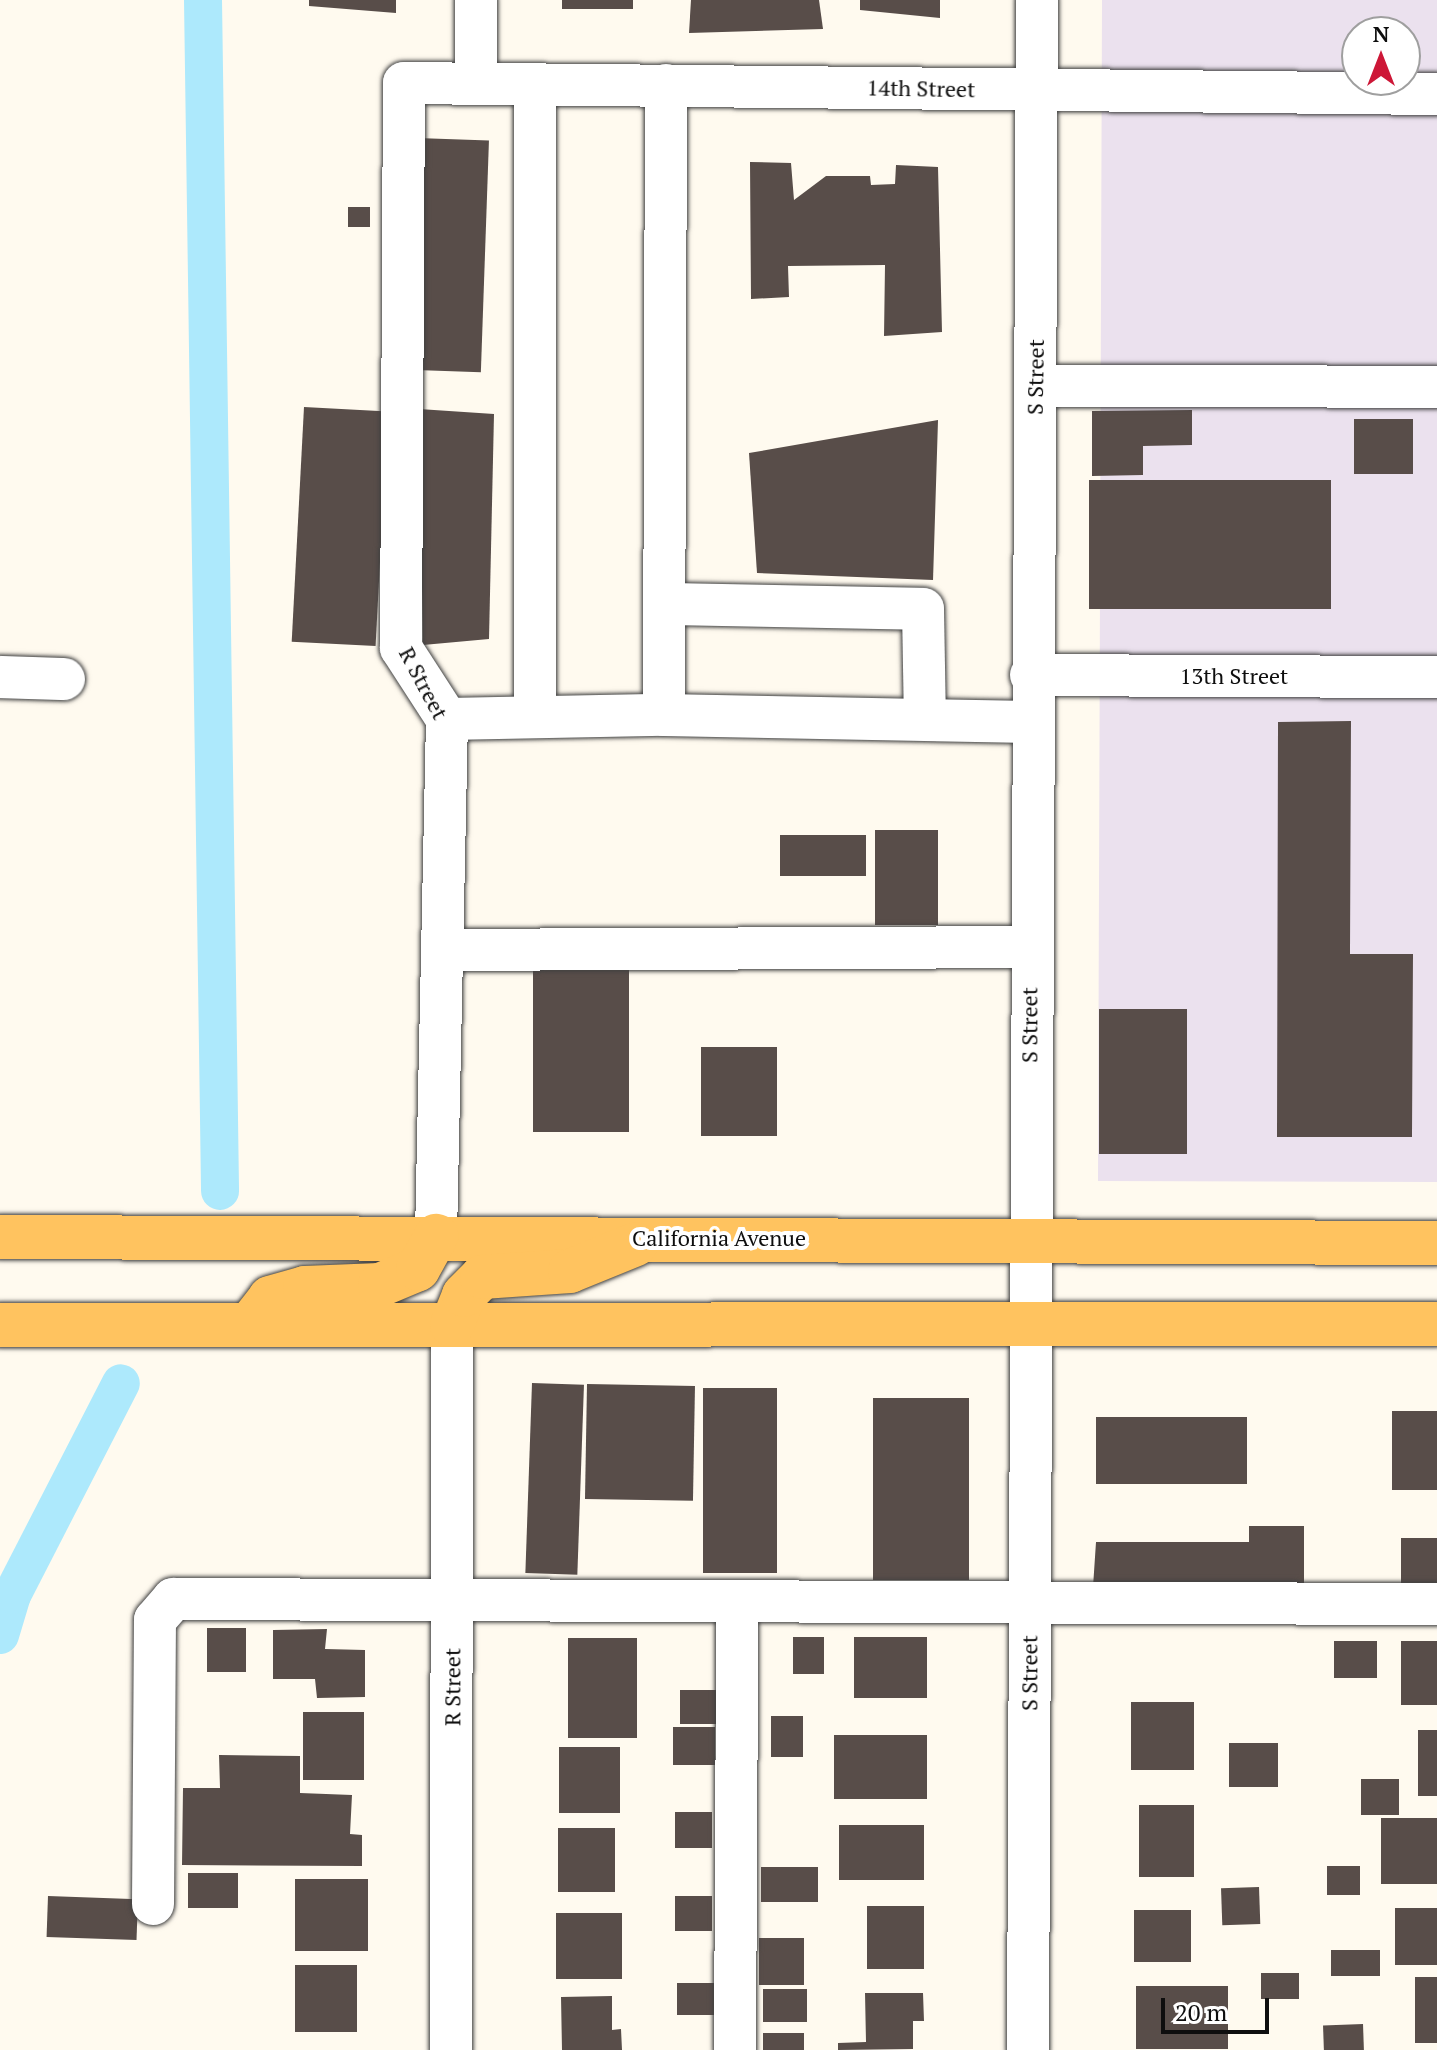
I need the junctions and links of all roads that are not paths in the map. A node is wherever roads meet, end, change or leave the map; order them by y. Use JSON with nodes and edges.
{"nodes":[{"id":1,"x":476,"y":0,"type":"edge"},
{"id":2,"x":1037,"y":0,"type":"edge"},
{"id":3,"x":404,"y":83,"type":"joint"},
{"id":4,"x":476,"y":83,"type":"junction"},
{"id":5,"x":535,"y":84,"type":"junction"},
{"id":6,"x":666,"y":85,"type":"junction"},
{"id":7,"x":1038,"y":89,"type":"junction"},
{"id":8,"x":1437,"y":94,"type":"edge"},
{"id":9,"x":1036,"y":386,"type":"junction"},
{"id":10,"x":1437,"y":387,"type":"edge"},
{"id":11,"x":665,"y":604,"type":"junction"},
{"id":12,"x":1031,"y":675,"type":"junction"},
{"id":13,"x":0,"y":677,"type":"edge"},
{"id":14,"x":1437,"y":677,"type":"edge"},
{"id":15,"x":64,"y":679,"type":"dead end"},
{"id":16,"x":535,"y":715,"type":"junction"},
{"id":17,"x":664,"y":715,"type":"junction"},
{"id":18,"x":447,"y":719,"type":"junction"},
{"id":19,"x":925,"y":719,"type":"junction"},
{"id":20,"x":1031,"y":722,"type":"junction"},
{"id":21,"x":1030,"y":947,"type":"junction"},
{"id":22,"x":443,"y":950,"type":"junction"},
{"id":23,"x":436,"y":1236,"type":"junction"},
{"id":24,"x":0,"y":1237,"type":"edge"},
{"id":25,"x":648,"y":1238,"type":"junction"},
{"id":26,"x":1028,"y":1238,"type":"junction"},
{"id":27,"x":1437,"y":1243,"type":"edge"},
{"id":28,"x":1030,"y":1322,"type":"junction"},
{"id":29,"x":250,"y":1324,"type":"junction"},
{"id":30,"x":1437,"y":1324,"type":"edge"},
{"id":31,"x":0,"y":1325,"type":"edge"},
{"id":32,"x":452,"y":1325,"type":"junction"},
{"id":33,"x":452,"y":1604,"type":"junction"},
{"id":34,"x":737,"y":1604,"type":"junction"},
{"id":35,"x":1029,"y":1604,"type":"junction"},
{"id":36,"x":1437,"y":1604,"type":"edge"},
{"id":37,"x":153,"y":1904,"type":"dead end"},
{"id":38,"x":451,"y":2050,"type":"edge"},
{"id":39,"x":735,"y":2050,"type":"edge"},
{"id":40,"x":1028,"y":2050,"type":"edge"}],
"edges":[{"from":1,"to":4,"type":"street"},
{"from":2,"to":7,"type":"street","name":"S Street"},
{"from":3,"to":4,"type":"street","name":"14th Street"},
{"from":3,"to":18,"type":"street","name":"R Street"},
{"from":4,"to":5,"type":"street","name":"14th Street"},
{"from":5,"to":6,"type":"street","name":"14th Street"},
{"from":5,"to":16,"type":"street"},
{"from":6,"to":7,"type":"street","name":"14th Street"},
{"from":6,"to":11,"type":"street"},
{"from":7,"to":8,"type":"street","name":"14th Street"},
{"from":7,"to":9,"type":"street","name":"S Street"},
{"from":9,"to":10,"type":"street"},
{"from":9,"to":12,"type":"street","name":"S Street"},
{"from":11,"to":17,"type":"street"},
{"from":11,"to":19,"type":"street"},
{"from":12,"to":14,"type":"street","name":"13th Street"},
{"from":12,"to":20,"type":"street","name":"S Street"},
{"from":13,"to":15,"type":"street"},
{"from":16,"to":17,"type":"street"},
{"from":16,"to":18,"type":"street"},
{"from":17,"to":19,"type":"street"},
{"from":18,"to":22,"type":"street","name":"R Street"},
{"from":19,"to":20,"type":"street"},
{"from":20,"to":21,"type":"street","name":"S Street"},
{"from":21,"to":22,"type":"street"},
{"from":21,"to":26,"type":"street","name":"S Street"},
{"from":22,"to":23,"type":"street","name":"R Street"},
{"from":23,"to":24,"type":"main road","name":"California Avenue"},
{"from":23,"to":25,"type":"main road","name":"California Avenue"},
{"from":23,"to":29,"type":"main road"},
{"from":25,"to":26,"type":"main road","name":"California Avenue"},
{"from":25,"to":32,"type":"main road"},
{"from":26,"to":27,"type":"main road","name":"California Avenue"},
{"from":26,"to":28,"type":"street","name":"S Street"},
{"from":28,"to":30,"type":"main road"},
{"from":28,"to":32,"type":"main road"},
{"from":28,"to":35,"type":"street","name":"S Street"},
{"from":29,"to":31,"type":"main road"},
{"from":29,"to":32,"type":"main road"},
{"from":32,"to":33,"type":"street","name":"R Street"},
{"from":33,"to":34,"type":"street"},
{"from":33,"to":37,"type":"street"},
{"from":33,"to":38,"type":"street","name":"R Street"},
{"from":34,"to":35,"type":"street"},
{"from":34,"to":39,"type":"street"},
{"from":35,"to":36,"type":"street"},
{"from":35,"to":40,"type":"street","name":"S Street"}]}
